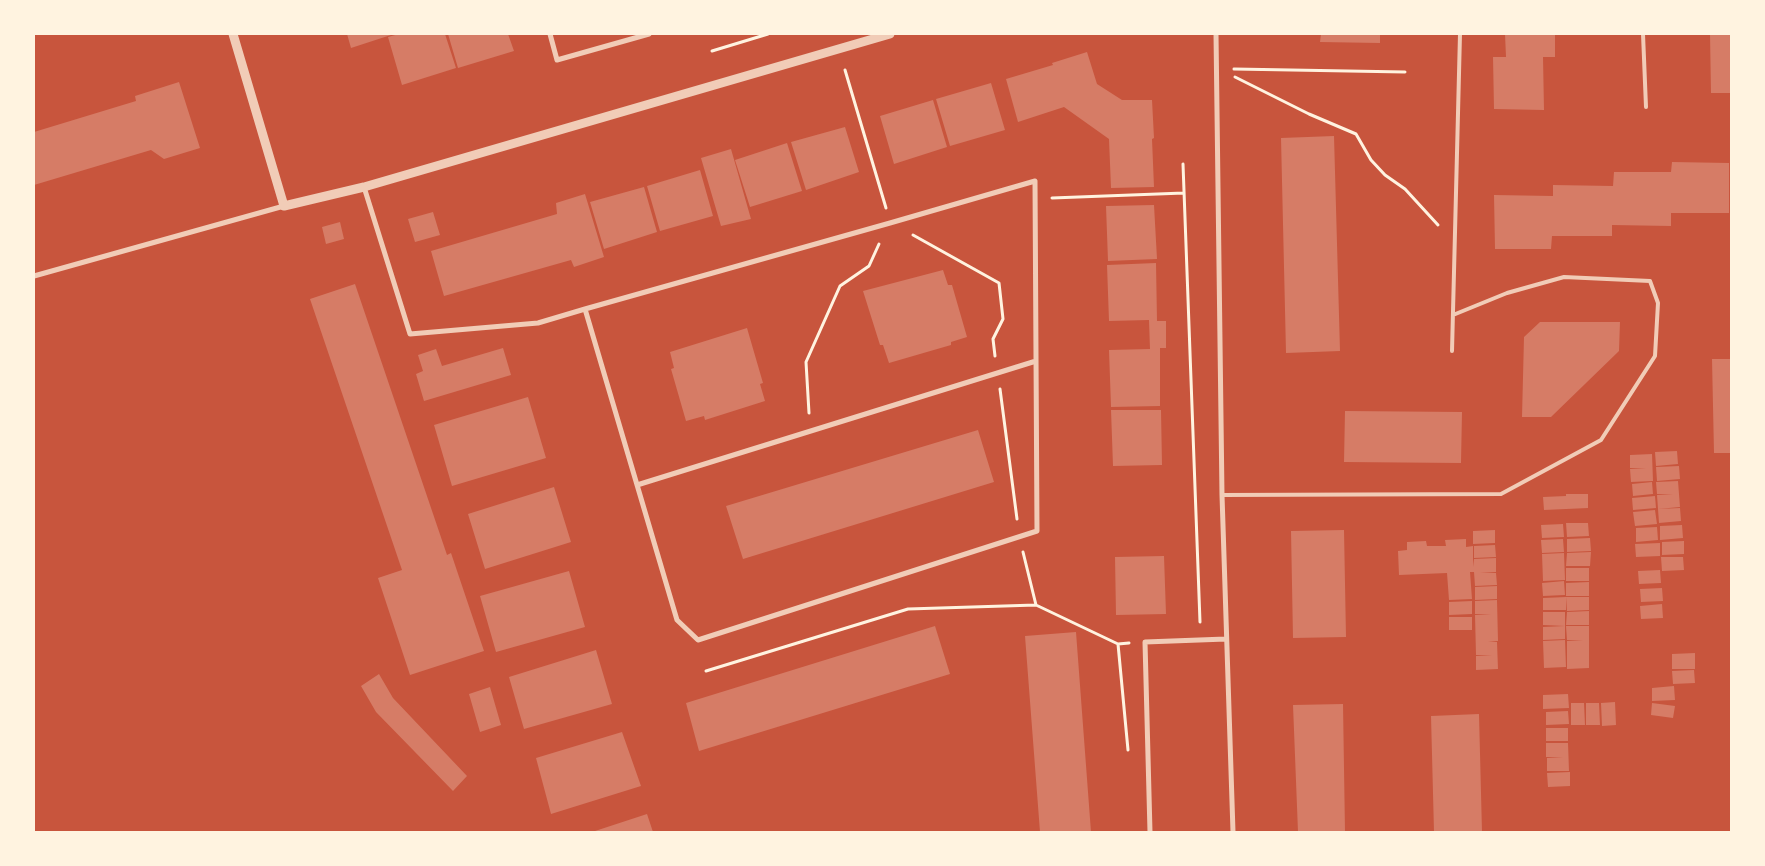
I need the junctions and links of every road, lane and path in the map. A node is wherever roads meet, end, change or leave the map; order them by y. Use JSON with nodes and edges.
{"nodes":[{"id":1,"x":233,"y":34,"type":"edge"},
{"id":2,"x":550,"y":34,"type":"edge"},
{"id":3,"x":649,"y":34,"type":"edge"},
{"id":4,"x":768,"y":34,"type":"edge"},
{"id":5,"x":890,"y":34,"type":"edge"},
{"id":6,"x":1216,"y":34,"type":"edge"},
{"id":7,"x":1460,"y":34,"type":"edge"},
{"id":8,"x":1644,"y":34,"type":"edge"},
{"id":9,"x":712,"y":51,"type":"dead end"},
{"id":10,"x":1234,"y":70,"type":"dead end"},
{"id":11,"x":1405,"y":72,"type":"dead end"},
{"id":12,"x":1234,"y":76,"type":"dead end"},
{"id":13,"x":1646,"y":107,"type":"dead end"},
{"id":14,"x":1183,"y":164,"type":"dead end"},
{"id":15,"x":364,"y":187,"type":"junction"},
{"id":16,"x":1184,"y":193,"type":"junction"},
{"id":17,"x":1034,"y":199,"type":"junction"},
{"id":18,"x":284,"y":206,"type":"junction"},
{"id":19,"x":890,"y":223,"type":"junction"},
{"id":20,"x":1438,"y":225,"type":"dead end"},
{"id":21,"x":34,"y":276,"type":"edge"},
{"id":22,"x":585,"y":309,"type":"junction"},
{"id":23,"x":1453,"y":315,"type":"junction"},
{"id":24,"x":1452,"y":351,"type":"dead end"},
{"id":25,"x":1036,"y":361,"type":"junction"},
{"id":26,"x":810,"y":431,"type":"junction"},
{"id":27,"x":637,"y":486,"type":"junction"},
{"id":28,"x":1222,"y":495,"type":"junction"},
{"id":29,"x":1036,"y":605,"type":"dead end"},
{"id":30,"x":1226,"y":639,"type":"junction"},
{"id":31,"x":1200,"y":640,"type":"junction"},
{"id":32,"x":1118,"y":644,"type":"dead end"},
{"id":33,"x":706,"y":670,"type":"dead end"},
{"id":34,"x":1128,"y":753,"type":"dead end"},
{"id":35,"x":1150,"y":832,"type":"edge"},
{"id":36,"x":1233,"y":832,"type":"edge"}],
"edges":[{"from":1,"to":18,"type":"street"},
{"from":2,"to":3,"type":"street"},
{"from":4,"to":9,"type":"path"},
{"from":5,"to":15,"type":"street"},
{"from":6,"to":28,"type":"street"},
{"from":7,"to":23,"type":"lane"},
{"from":8,"to":13,"type":"lane"},
{"from":10,"to":11,"type":"path"},
{"from":12,"to":20,"type":"path"},
{"from":14,"to":16,"type":"path"},
{"from":15,"to":18,"type":"street"},
{"from":15,"to":22,"type":"street"},
{"from":16,"to":17,"type":"path"},
{"from":16,"to":31,"type":"path"},
{"from":17,"to":19,"type":"street"},
{"from":17,"to":25,"type":"street"},
{"from":18,"to":21,"type":"street"},
{"from":19,"to":22,"type":"street"},
{"from":19,"to":26,"type":"path"},
{"from":22,"to":27,"type":"street"},
{"from":23,"to":24,"type":"lane"},
{"from":23,"to":28,"type":"lane"},
{"from":25,"to":26,"type":"street"},
{"from":25,"to":27,"type":"street"},
{"from":26,"to":27,"type":"street"},
{"from":28,"to":30,"type":"street"},
{"from":29,"to":33,"type":"path"},
{"from":30,"to":31,"type":"street"},
{"from":30,"to":36,"type":"street"},
{"from":31,"to":35,"type":"street"},
{"from":32,"to":34,"type":"path"}]}
